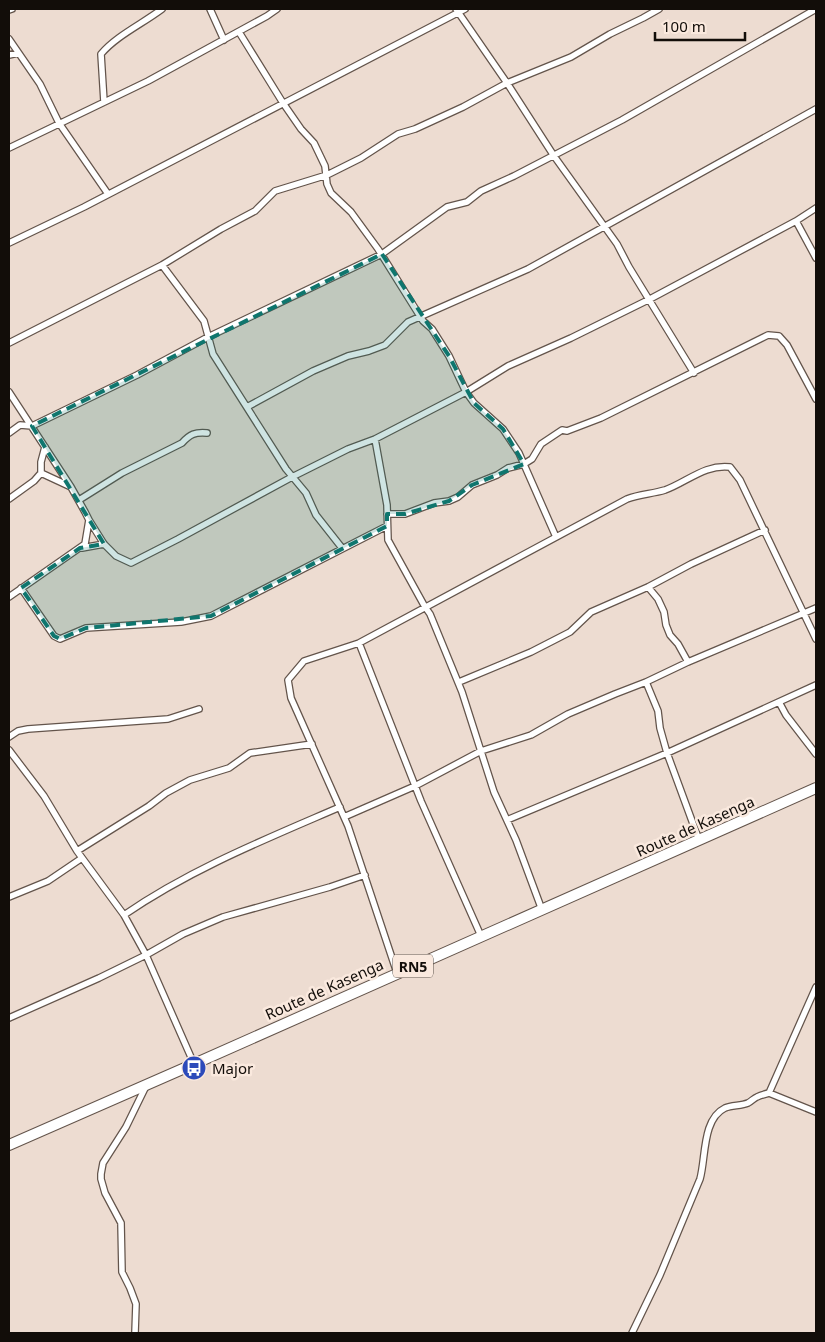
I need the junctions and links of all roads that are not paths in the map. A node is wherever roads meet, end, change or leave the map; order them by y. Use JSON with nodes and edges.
{"nodes":[{"id":1,"x":162,"y":9,"type":"edge"},
{"id":2,"x":210,"y":9,"type":"edge"},
{"id":3,"x":277,"y":9,"type":"edge"},
{"id":4,"x":465,"y":9,"type":"edge"},
{"id":5,"x":659,"y":9,"type":"edge"},
{"id":6,"x":816,"y":9,"type":"edge"},
{"id":7,"x":457,"y":11,"type":"edge"},
{"id":8,"x":239,"y":32,"type":"junction"},
{"id":9,"x":9,"y":39,"type":"edge"},
{"id":10,"x":224,"y":40,"type":"junction"},
{"id":11,"x":18,"y":53,"type":"junction"},
{"id":12,"x":9,"y":55,"type":"edge"},
{"id":13,"x":508,"y":83,"type":"junction"},
{"id":14,"x":104,"y":102,"type":"junction"},
{"id":15,"x":282,"y":103,"type":"junction"},
{"id":16,"x":816,"y":109,"type":"edge"},
{"id":17,"x":59,"y":123,"type":"junction"},
{"id":18,"x":9,"y":148,"type":"edge"},
{"id":19,"x":554,"y":156,"type":"junction"},
{"id":20,"x":326,"y":175,"type":"junction"},
{"id":21,"x":108,"y":194,"type":"junction"},
{"id":22,"x":816,"y":208,"type":"edge"},
{"id":23,"x":796,"y":222,"type":"junction"},
{"id":24,"x":605,"y":227,"type":"junction"},
{"id":25,"x":9,"y":243,"type":"edge"},
{"id":26,"x":382,"y":254,"type":"junction"},
{"id":27,"x":816,"y":258,"type":"edge"},
{"id":28,"x":162,"y":265,"type":"junction"},
{"id":29,"x":650,"y":300,"type":"junction"},
{"id":30,"x":421,"y":316,"type":"junction"},
{"id":31,"x":208,"y":337,"type":"junction"},
{"id":32,"x":9,"y":342,"type":"edge"},
{"id":33,"x":694,"y":373,"type":"junction"},
{"id":34,"x":9,"y":392,"type":"edge"},
{"id":35,"x":466,"y":392,"type":"junction"},
{"id":36,"x":816,"y":399,"type":"edge"},
{"id":37,"x":247,"y":407,"type":"junction"},
{"id":38,"x":32,"y":426,"type":"junction"},
{"id":39,"x":9,"y":433,"type":"edge"},
{"id":40,"x":207,"y":434,"type":"dead end"},
{"id":41,"x":375,"y":439,"type":"junction"},
{"id":42,"x":45,"y":447,"type":"junction"},
{"id":43,"x":524,"y":464,"type":"junction"},
{"id":44,"x":41,"y":473,"type":"junction"},
{"id":45,"x":292,"y":476,"type":"junction"},
{"id":46,"x":71,"y":488,"type":"junction"},
{"id":47,"x":9,"y":499,"type":"edge"},
{"id":48,"x":79,"y":500,"type":"junction"},
{"id":49,"x":387,"y":514,"type":"junction"},
{"id":50,"x":89,"y":520,"type":"junction"},
{"id":51,"x":387,"y":526,"type":"junction"},
{"id":52,"x":765,"y":530,"type":"junction"},
{"id":53,"x":556,"y":537,"type":"junction"},
{"id":54,"x":104,"y":544,"type":"junction"},
{"id":55,"x":80,"y":548,"type":"junction"},
{"id":56,"x":342,"y":548,"type":"junction"},
{"id":57,"x":648,"y":587,"type":"junction"},
{"id":58,"x":21,"y":588,"type":"junction"},
{"id":59,"x":9,"y":597,"type":"edge"},
{"id":60,"x":425,"y":607,"type":"junction"},
{"id":61,"x":816,"y":608,"type":"edge"},
{"id":62,"x":805,"y":613,"type":"junction"},
{"id":63,"x":816,"y":639,"type":"edge"},
{"id":64,"x":360,"y":643,"type":"junction"},
{"id":65,"x":688,"y":662,"type":"junction"},
{"id":66,"x":459,"y":682,"type":"junction"},
{"id":67,"x":646,"y":682,"type":"junction"},
{"id":68,"x":816,"y":685,"type":"edge"},
{"id":69,"x":779,"y":702,"type":"junction"},
{"id":70,"x":199,"y":709,"type":"dead end"},
{"id":71,"x":9,"y":737,"type":"edge"},
{"id":72,"x":312,"y":744,"type":"junction"},
{"id":73,"x":9,"y":750,"type":"edge"},
{"id":74,"x":481,"y":751,"type":"junction"},
{"id":75,"x":667,"y":752,"type":"junction"},
{"id":76,"x":816,"y":754,"type":"edge"},
{"id":77,"x":415,"y":786,"type":"junction"},
{"id":78,"x":816,"y":788,"type":"edge"},
{"id":79,"x":340,"y":807,"type":"junction"},
{"id":80,"x":344,"y":817,"type":"junction"},
{"id":81,"x":507,"y":820,"type":"junction"},
{"id":82,"x":699,"y":841,"type":"junction"},
{"id":83,"x":77,"y":850,"type":"junction"},
{"id":84,"x":82,"y":858,"type":"junction"},
{"id":85,"x":365,"y":876,"type":"junction"},
{"id":86,"x":9,"y":897,"type":"edge"},
{"id":87,"x":542,"y":910,"type":"junction"},
{"id":88,"x":124,"y":915,"type":"junction"},
{"id":89,"x":481,"y":936,"type":"junction"},
{"id":90,"x":146,"y":955,"type":"junction"},
{"id":91,"x":397,"y":973,"type":"junction"},
{"id":92,"x":816,"y":987,"type":"edge"},
{"id":93,"x":9,"y":1018,"type":"edge"},
{"id":94,"x":194,"y":1064,"type":"junction"},
{"id":95,"x":147,"y":1084,"type":"junction"},
{"id":96,"x":769,"y":1093,"type":"junction"},
{"id":97,"x":816,"y":1112,"type":"edge"},
{"id":98,"x":9,"y":1145,"type":"edge"},
{"id":99,"x":135,"y":1333,"type":"edge"},
{"id":100,"x":632,"y":1333,"type":"edge"}],
"edges":[{"from":1,"to":14,"type":"street"},
{"from":2,"to":10,"type":"street"},
{"from":3,"to":8,"type":"street"},
{"from":4,"to":7,"type":"street"},
{"from":5,"to":13,"type":"street"},
{"from":6,"to":19,"type":"street"},
{"from":7,"to":13,"type":"street"},
{"from":7,"to":15,"type":"street"},
{"from":8,"to":10,"type":"street"},
{"from":8,"to":15,"type":"street"},
{"from":9,"to":11,"type":"street"},
{"from":10,"to":14,"type":"street"},
{"from":11,"to":12,"type":"street"},
{"from":11,"to":17,"type":"street"},
{"from":13,"to":19,"type":"street"},
{"from":13,"to":20,"type":"street"},
{"from":14,"to":17,"type":"street"},
{"from":15,"to":20,"type":"street"},
{"from":15,"to":21,"type":"street"},
{"from":16,"to":24,"type":"street"},
{"from":17,"to":18,"type":"street"},
{"from":17,"to":21,"type":"street"},
{"from":19,"to":24,"type":"street"},
{"from":19,"to":26,"type":"street"},
{"from":20,"to":26,"type":"street"},
{"from":20,"to":28,"type":"street"},
{"from":21,"to":25,"type":"street"},
{"from":22,"to":23,"type":"street"},
{"from":23,"to":27,"type":"street"},
{"from":23,"to":29,"type":"street"},
{"from":24,"to":29,"type":"street"},
{"from":24,"to":30,"type":"street"},
{"from":26,"to":30,"type":"street"},
{"from":26,"to":31,"type":"street"},
{"from":28,"to":31,"type":"street"},
{"from":28,"to":32,"type":"street"},
{"from":29,"to":33,"type":"street"},
{"from":29,"to":35,"type":"street"},
{"from":30,"to":35,"type":"street"},
{"from":30,"to":37,"type":"street"},
{"from":31,"to":37,"type":"street"},
{"from":31,"to":38,"type":"street"},
{"from":33,"to":36,"type":"street"},
{"from":33,"to":43,"type":"street"},
{"from":34,"to":38,"type":"street"},
{"from":35,"to":41,"type":"street"},
{"from":35,"to":43,"type":"street"},
{"from":37,"to":45,"type":"street"},
{"from":38,"to":39,"type":"street"},
{"from":38,"to":42,"type":"street"},
{"from":40,"to":48,"type":"street"},
{"from":41,"to":45,"type":"street"},
{"from":41,"to":49,"type":"street"},
{"from":42,"to":44,"type":"street"},
{"from":42,"to":46,"type":"street"},
{"from":43,"to":49,"type":"street"},
{"from":43,"to":53,"type":"street"},
{"from":44,"to":46,"type":"street"},
{"from":44,"to":47,"type":"street"},
{"from":45,"to":54,"type":"street"},
{"from":45,"to":56,"type":"street"},
{"from":46,"to":48,"type":"street"},
{"from":48,"to":50,"type":"street"},
{"from":49,"to":51,"type":"street"},
{"from":50,"to":54,"type":"street"},
{"from":50,"to":55,"type":"street"},
{"from":51,"to":56,"type":"street"},
{"from":51,"to":60,"type":"street"},
{"from":52,"to":53,"type":"street"},
{"from":52,"to":57,"type":"street"},
{"from":52,"to":62,"type":"street"},
{"from":53,"to":60,"type":"street"},
{"from":54,"to":55,"type":"street"},
{"from":55,"to":58,"type":"street"},
{"from":56,"to":58,"type":"street"},
{"from":57,"to":65,"type":"street"},
{"from":57,"to":66,"type":"street"},
{"from":58,"to":59,"type":"street"},
{"from":60,"to":64,"type":"street"},
{"from":60,"to":66,"type":"street"},
{"from":61,"to":62,"type":"street"},
{"from":62,"to":63,"type":"street"},
{"from":62,"to":65,"type":"street"},
{"from":64,"to":72,"type":"street"},
{"from":64,"to":77,"type":"street"},
{"from":65,"to":67,"type":"street"},
{"from":66,"to":74,"type":"street"},
{"from":67,"to":74,"type":"street"},
{"from":67,"to":75,"type":"street"},
{"from":68,"to":69,"type":"street"},
{"from":69,"to":75,"type":"street"},
{"from":69,"to":76,"type":"street"},
{"from":70,"to":71,"type":"street"},
{"from":72,"to":79,"type":"street"},
{"from":72,"to":83,"type":"street"},
{"from":73,"to":83,"type":"street"},
{"from":74,"to":77,"type":"street"},
{"from":74,"to":81,"type":"street"},
{"from":75,"to":81,"type":"street"},
{"from":75,"to":82,"type":"street"},
{"from":77,"to":80,"type":"street"},
{"from":77,"to":89,"type":"street"},
{"from":78,"to":82,"type":"highway","name":"Route de Kasenga","number":"RN5"},
{"from":79,"to":80,"type":"street"},
{"from":79,"to":88,"type":"street"},
{"from":80,"to":85,"type":"street"},
{"from":81,"to":87,"type":"street"},
{"from":82,"to":87,"type":"highway","name":"Route de Kasenga","number":"RN5"},
{"from":83,"to":84,"type":"street"},
{"from":84,"to":86,"type":"street"},
{"from":84,"to":88,"type":"street"},
{"from":85,"to":90,"type":"street"},
{"from":85,"to":91,"type":"street"},
{"from":87,"to":89,"type":"highway","name":"Route de Kasenga","number":"RN5"},
{"from":88,"to":90,"type":"street"},
{"from":89,"to":91,"type":"highway","name":"Route de Kasenga","number":"RN5"},
{"from":90,"to":93,"type":"street"},
{"from":90,"to":94,"type":"street"},
{"from":91,"to":94,"type":"highway","name":"Route de Kasenga","number":"RN5"},
{"from":92,"to":96,"type":"street"},
{"from":94,"to":95,"type":"highway","name":"Route de Kasenga","number":"RN5"},
{"from":95,"to":98,"type":"highway","name":"Route de Kasenga","number":"RN5"},
{"from":95,"to":99,"type":"street"},
{"from":96,"to":97,"type":"street"},
{"from":96,"to":100,"type":"street"}]}
